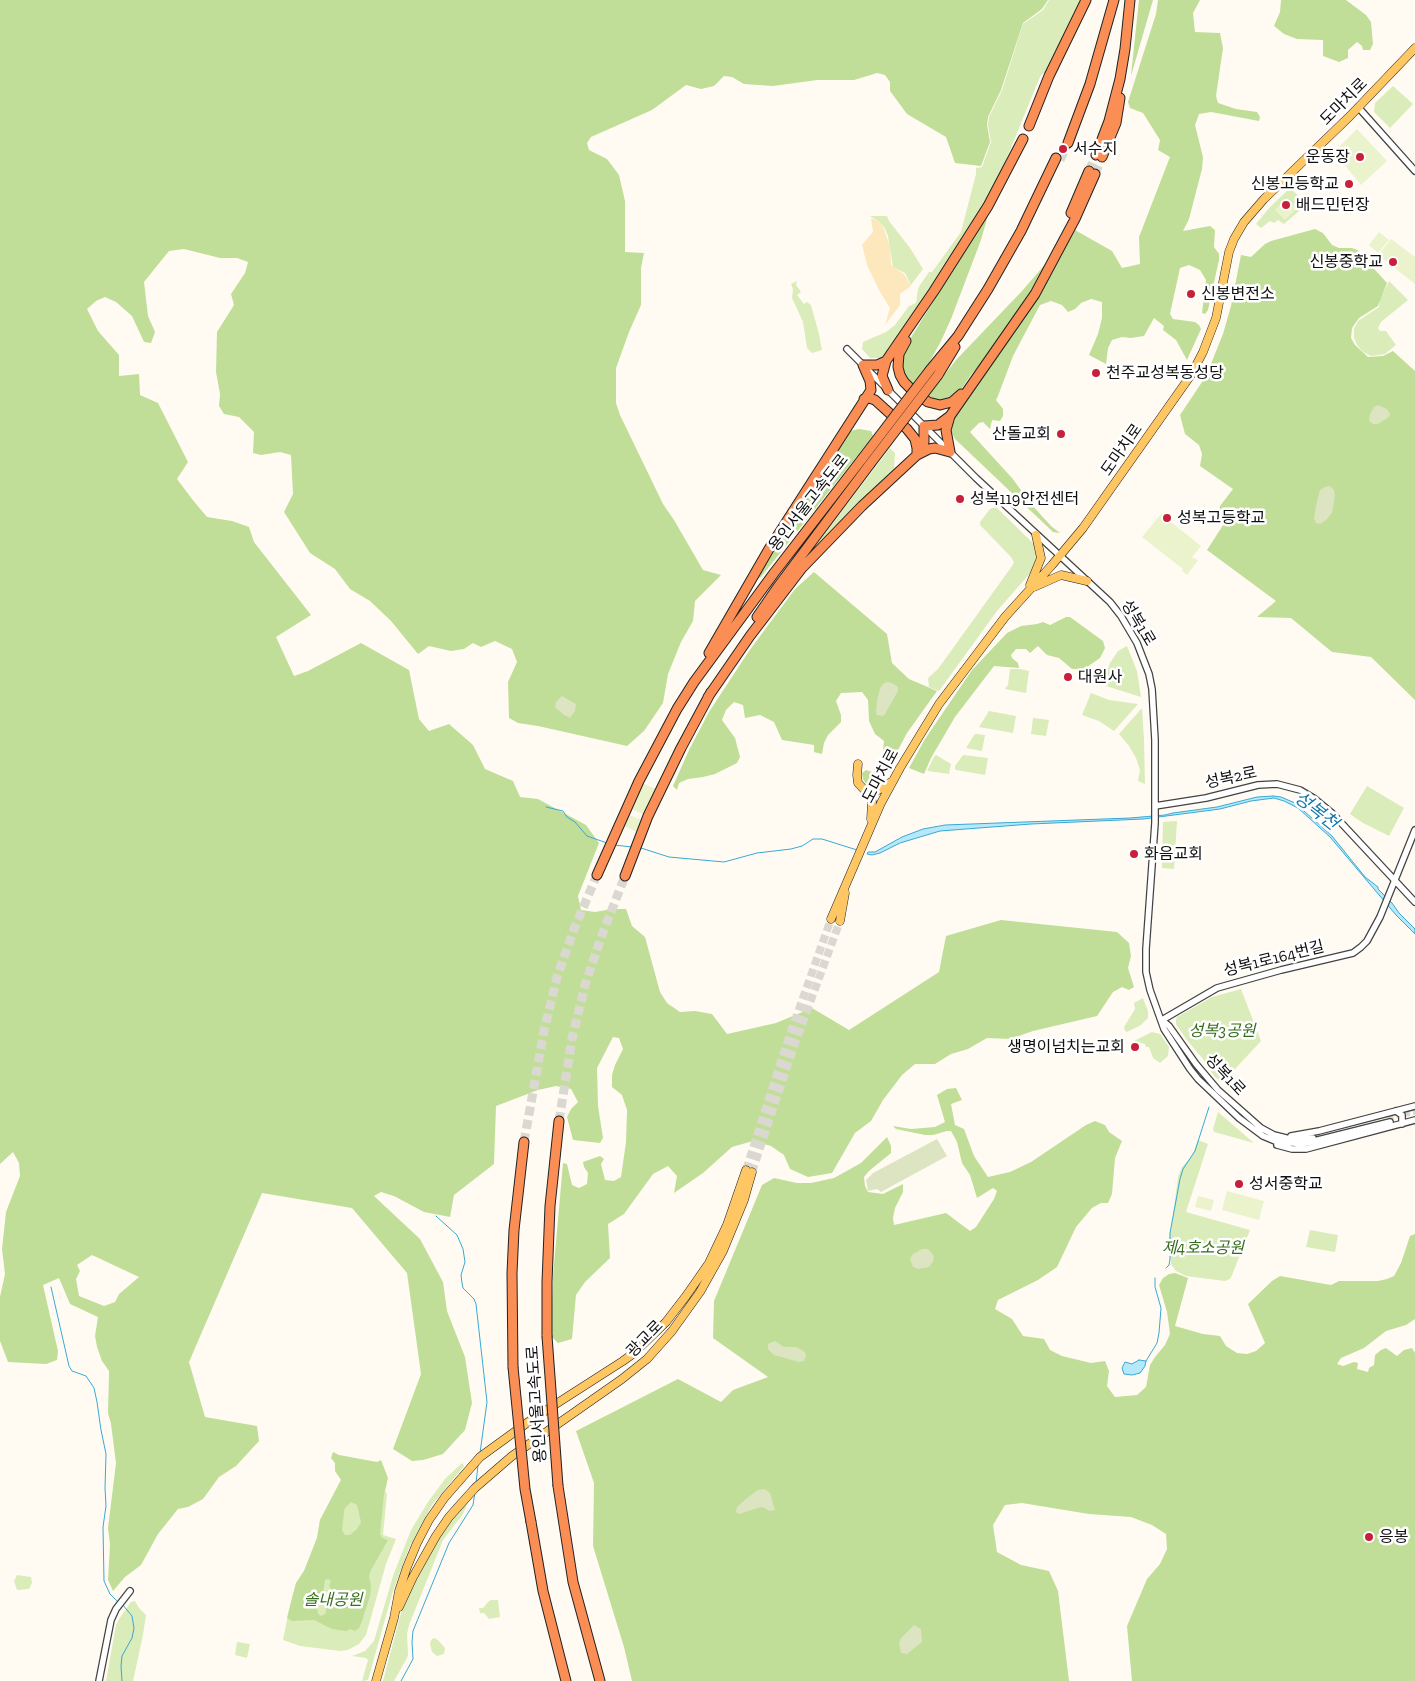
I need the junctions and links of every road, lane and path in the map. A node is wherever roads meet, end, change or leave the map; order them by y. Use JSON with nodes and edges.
{"nodes":[{"id":1,"x":1086,"y":0,"type":"edge"},
{"id":2,"x":1112,"y":0,"type":"edge"},
{"id":3,"x":1130,"y":0,"type":"edge"},
{"id":4,"x":1415,"y":48,"type":"edge"},
{"id":5,"x":1358,"y":107,"type":"junction"},
{"id":6,"x":1028,"y":126,"type":"dead end"},
{"id":7,"x":1023,"y":139,"type":"dead end"},
{"id":8,"x":1066,"y":143,"type":"tunnel mouth"},
{"id":9,"x":1099,"y":156,"type":"tunnel mouth"},
{"id":10,"x":1058,"y":159,"type":"tunnel mouth"},
{"id":11,"x":1415,"y":171,"type":"edge"},
{"id":12,"x":1092,"y":172,"type":"tunnel mouth"},
{"id":13,"x":934,"y":291,"type":"junction"},
{"id":14,"x":847,"y":349,"type":"dead end"},
{"id":15,"x":886,"y":362,"type":"junction"},
{"id":16,"x":863,"y":365,"type":"junction"},
{"id":17,"x":980,"y":372,"type":"junction"},
{"id":18,"x":871,"y":390,"type":"junction"},
{"id":19,"x":888,"y":390,"type":"junction"},
{"id":20,"x":864,"y":399,"type":"junction"},
{"id":21,"x":950,"y":416,"type":"junction"},
{"id":22,"x":924,"y":426,"type":"junction"},
{"id":23,"x":950,"y":452,"type":"junction"},
{"id":24,"x":917,"y":455,"type":"junction"},
{"id":25,"x":866,"y":461,"type":"junction"},
{"id":26,"x":1036,"y":535,"type":"junction"},
{"id":27,"x":1060,"y":555,"type":"junction"},
{"id":28,"x":1087,"y":581,"type":"junction"},
{"id":29,"x":1028,"y":591,"type":"junction"},
{"id":30,"x":694,"y":682,"type":"junction"},
{"id":31,"x":708,"y":697,"type":"junction"},
{"id":32,"x":858,"y":764,"type":"dead end"},
{"id":33,"x":893,"y":781,"type":"junction"},
{"id":34,"x":866,"y":791,"type":"junction"},
{"id":35,"x":1155,"y":808,"type":"junction"},
{"id":36,"x":870,"y":826,"type":"junction"},
{"id":37,"x":1415,"y":830,"type":"edge"},
{"id":38,"x":598,"y":875,"type":"tunnel mouth"},
{"id":39,"x":625,"y":876,"type":"tunnel mouth"},
{"id":40,"x":848,"y":876,"type":"junction"},
{"id":41,"x":1395,"y":882,"type":"junction"},
{"id":42,"x":1415,"y":902,"type":"edge"},
{"id":43,"x":831,"y":919,"type":"tunnel mouth"},
{"id":44,"x":840,"y":921,"type":"tunnel mouth"},
{"id":45,"x":1162,"y":1020,"type":"junction"},
{"id":46,"x":1415,"y":1106,"type":"edge"},
{"id":47,"x":1396,"y":1111,"type":"junction"},
{"id":48,"x":1389,"y":1120,"type":"tunnel mouth"},
{"id":49,"x":1415,"y":1120,"type":"edge"},
{"id":50,"x":559,"y":1121,"type":"tunnel mouth"},
{"id":51,"x":1402,"y":1124,"type":"junction"},
{"id":52,"x":1263,"y":1136,"type":"junction"},
{"id":53,"x":1281,"y":1137,"type":"junction"},
{"id":54,"x":1308,"y":1141,"type":"junction"},
{"id":55,"x":524,"y":1142,"type":"tunnel mouth"},
{"id":56,"x":130,"y":1591,"type":"dead end"},
{"id":57,"x":394,"y":1618,"type":"junction"},
{"id":58,"x":99,"y":1681,"type":"edge"},
{"id":59,"x":376,"y":1681,"type":"edge"},
{"id":60,"x":566,"y":1681,"type":"edge"},
{"id":61,"x":600,"y":1681,"type":"edge"}],
"edges":[{"from":1,"to":6,"type":"highway"},
{"from":2,"to":8,"type":"highway"},
{"from":3,"to":9,"type":"highway"},
{"from":4,"to":5,"type":"main road","name":"도마치로"},
{"from":5,"to":11,"type":"street"},
{"from":5,"to":27,"type":"main road","name":"도마치로"},
{"from":7,"to":13,"type":"highway"},
{"from":10,"to":25,"type":"highway","name":"용인서울고속도로","bridge":true},
{"from":12,"to":17,"type":"highway"},
{"from":13,"to":15,"type":"highway"},
{"from":13,"to":17,"type":"highway"},
{"from":14,"to":16,"type":"street","name":"성복1로"},
{"from":15,"to":16,"type":"highway"},
{"from":15,"to":19,"type":"highway"},
{"from":16,"to":18,"type":"highway"},
{"from":16,"to":19,"type":"street","name":"성복1로"},
{"from":17,"to":21,"type":"highway"},
{"from":18,"to":19,"type":"highway"},
{"from":18,"to":20,"type":"highway"},
{"from":19,"to":22,"type":"street","name":"성복1로"},
{"from":20,"to":24,"type":"highway"},
{"from":20,"to":30,"type":"highway"},
{"from":21,"to":22,"type":"highway"},
{"from":21,"to":23,"type":"highway"},
{"from":22,"to":23,"type":"street","name":"성복1로"},
{"from":22,"to":24,"type":"highway"},
{"from":23,"to":24,"type":"highway"},
{"from":23,"to":26,"type":"street","name":"성복1로"},
{"from":24,"to":31,"type":"highway"},
{"from":25,"to":30,"type":"highway","name":"용인서울고속도로"},
{"from":25,"to":31,"type":"highway","name":"용인서울고속도로"},
{"from":26,"to":27,"type":"street","name":"성복1로"},
{"from":26,"to":29,"type":"main road"},
{"from":27,"to":28,"type":"street","name":"성복1로"},
{"from":27,"to":29,"type":"main road","name":"도마치로"},
{"from":28,"to":29,"type":"main road"},
{"from":28,"to":35,"type":"street","name":"성복1로"},
{"from":29,"to":33,"type":"main road","name":"도마치로"},
{"from":30,"to":38,"type":"highway","name":"용인서울고속도로"},
{"from":31,"to":39,"type":"highway","name":"용인서울고속도로"},
{"from":32,"to":34,"type":"main road"},
{"from":33,"to":34,"type":"main road"},
{"from":33,"to":36,"type":"main road","name":"도마치로"},
{"from":34,"to":36,"type":"main road"},
{"from":35,"to":41,"type":"street","name":"성복2로"},
{"from":35,"to":45,"type":"street","name":"성복1로"},
{"from":36,"to":40,"type":"main road","name":"도마치로"},
{"from":37,"to":41,"type":"street"},
{"from":40,"to":43,"type":"main road"},
{"from":40,"to":44,"type":"main road"},
{"from":41,"to":42,"type":"street","name":"성복2로"},
{"from":41,"to":45,"type":"street","name":"성복1로164번길"},
{"from":45,"to":52,"type":"street","name":"성복1로"},
{"from":45,"to":53,"type":"street","name":"성복1로"},
{"from":46,"to":47,"type":"street"},
{"from":47,"to":51,"type":"street"},
{"from":47,"to":53,"type":"street"},
{"from":48,"to":54,"type":"street"},
{"from":49,"to":51,"type":"street","name":"성복1로"},
{"from":50,"to":61,"type":"highway","name":"용인서울고속도로","bridge":true},
{"from":51,"to":52,"type":"street","name":"성복1로"},
{"from":52,"to":54,"type":"street","name":"성복1로"},
{"from":53,"to":54,"type":"street","name":"성복1로"},
{"from":55,"to":60,"type":"highway","name":"용인서울고속도로","bridge":true},
{"from":56,"to":58,"type":"street"},
{"from":57,"to":57,"type":"main road","name":"광교로"},
{"from":57,"to":59,"type":"main road"}]}
